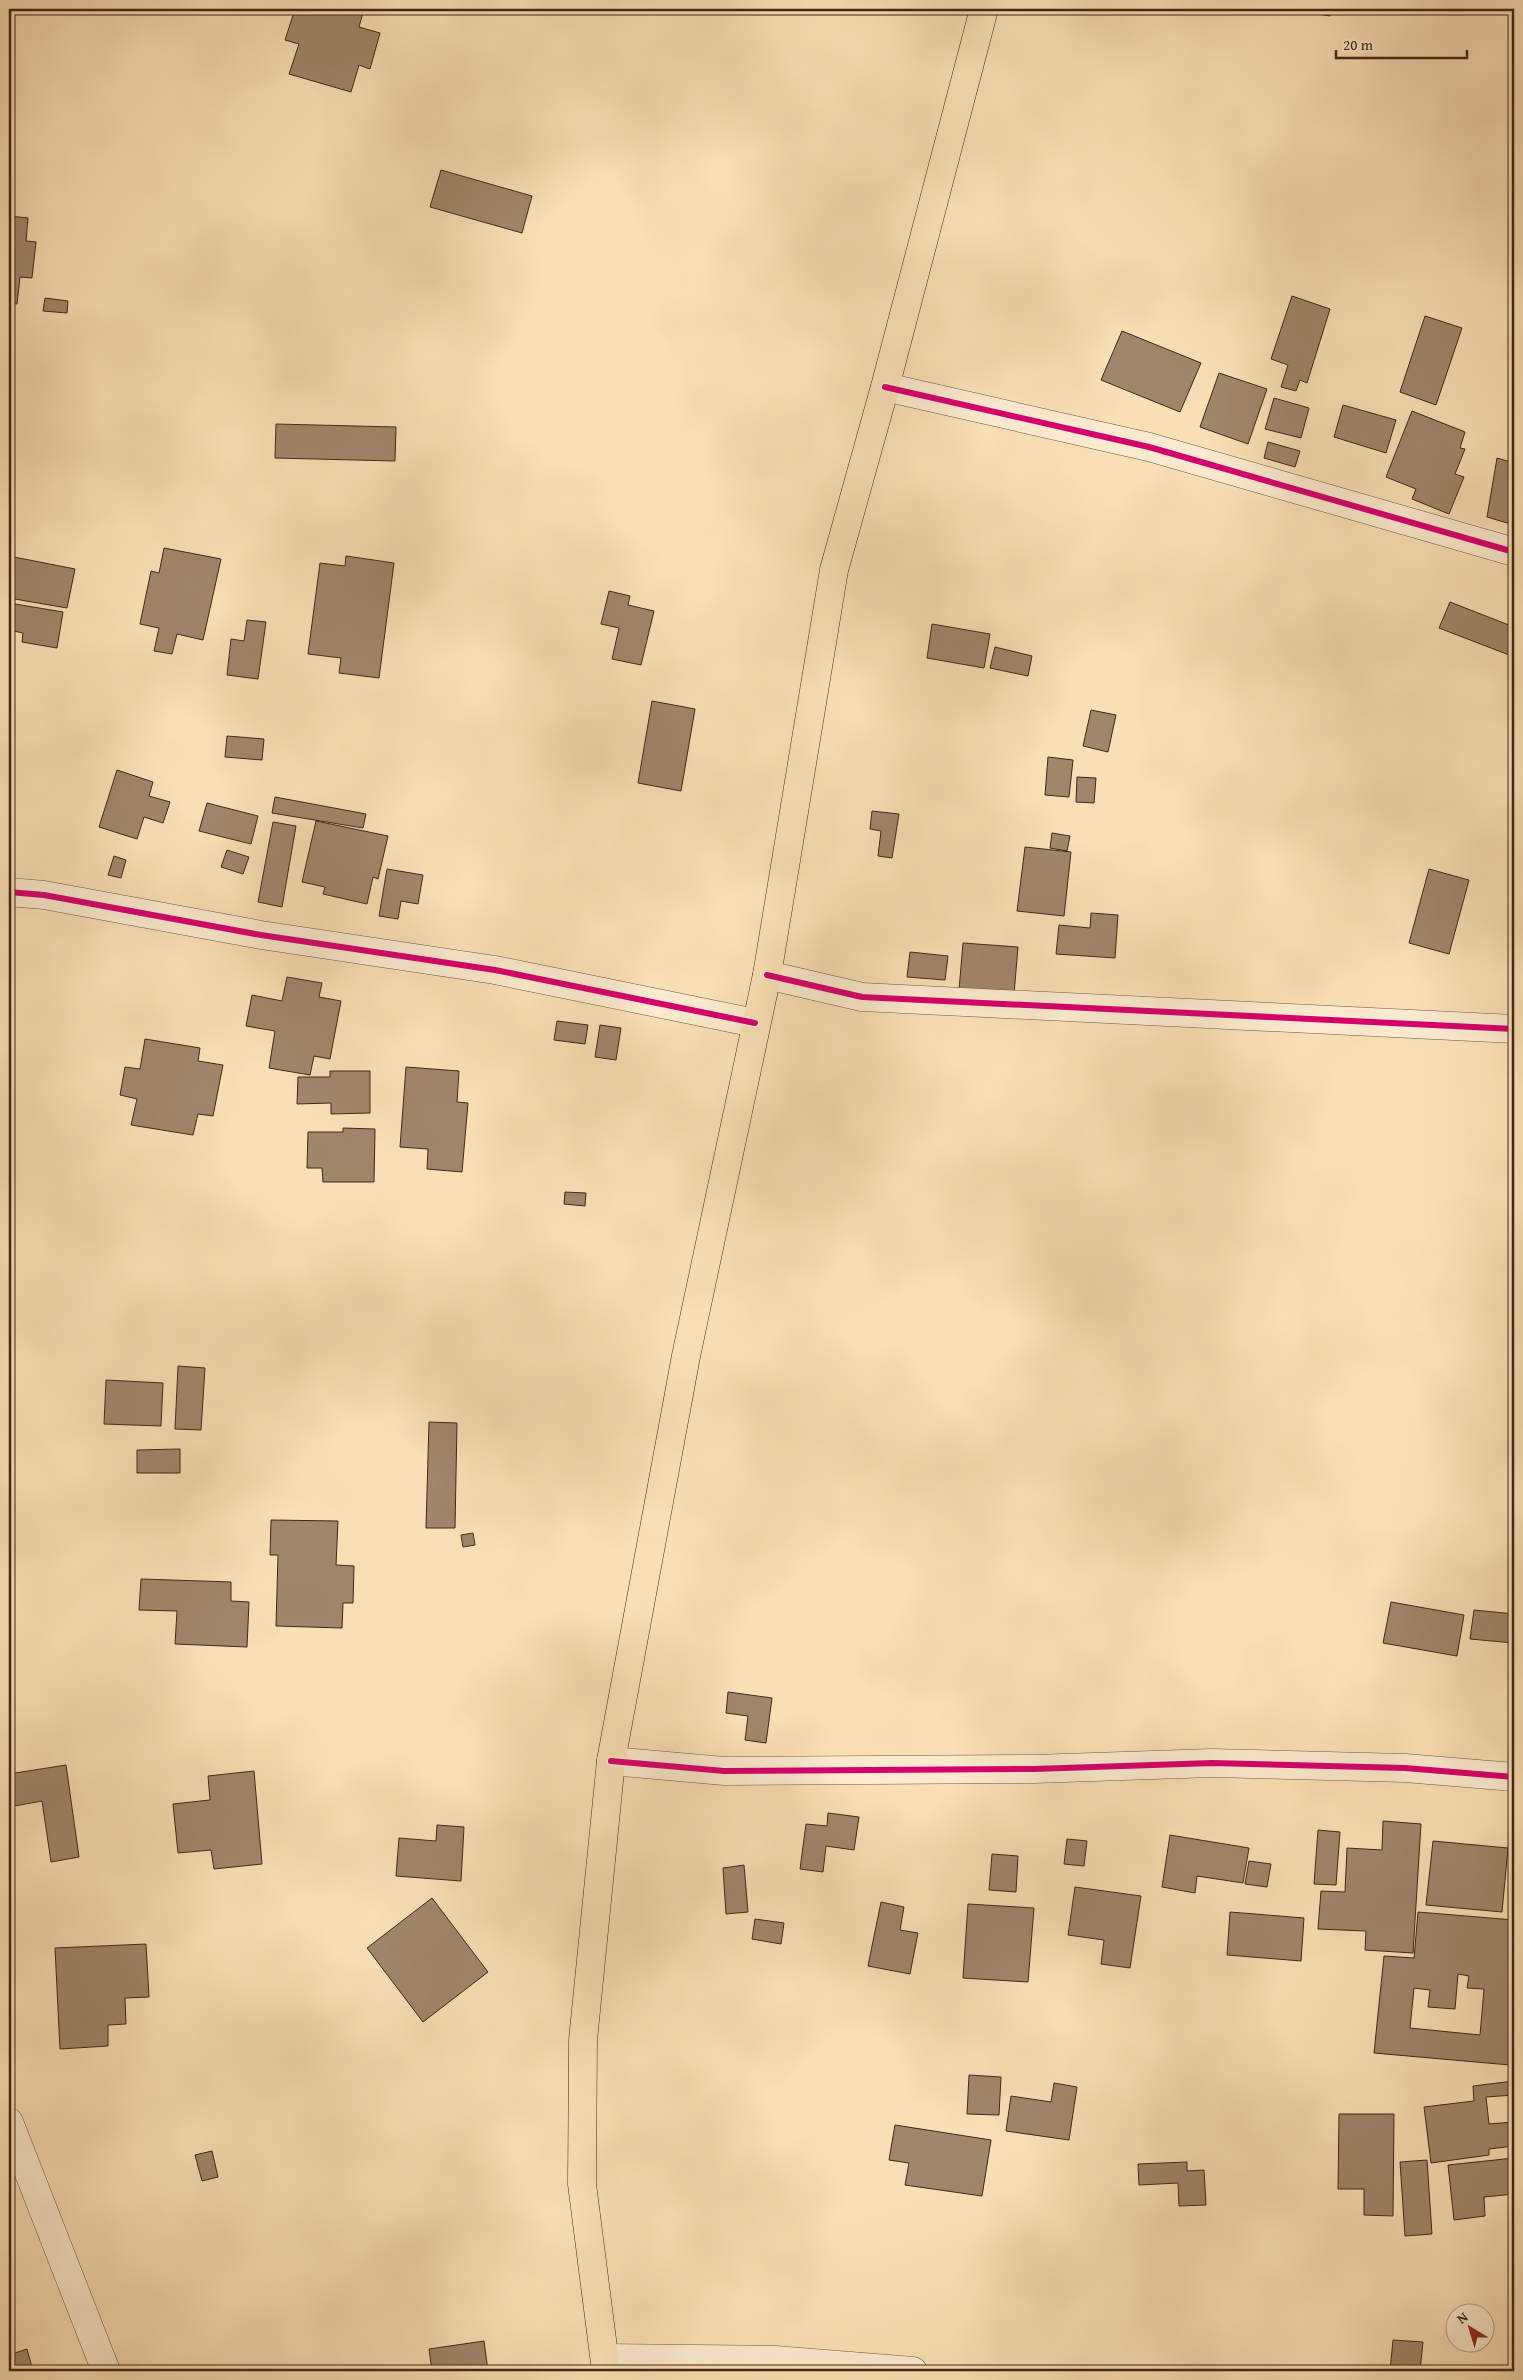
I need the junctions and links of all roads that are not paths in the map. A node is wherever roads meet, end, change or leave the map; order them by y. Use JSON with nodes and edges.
{"nodes":[{"id":1,"x":984,"y":9,"type":"edge"},
{"id":2,"x":885,"y":387,"type":"junction"},
{"id":3,"x":1514,"y":552,"type":"edge"},
{"id":4,"x":9,"y":892,"type":"edge"},
{"id":5,"x":767,"y":975,"type":"junction"},
{"id":6,"x":755,"y":1023,"type":"junction"},
{"id":7,"x":1514,"y":1029,"type":"edge"},
{"id":8,"x":612,"y":1760,"type":"junction"},
{"id":9,"x":1514,"y":1777,"type":"edge"},
{"id":10,"x":9,"y":2122,"type":"edge"},
{"id":11,"x":605,"y":2365,"type":"edge"},
{"id":12,"x":106,"y":2371,"type":"edge"},
{"id":13,"x":913,"y":2371,"type":"edge"}],
"edges":[{"from":1,"to":2,"type":"main road"},
{"from":2,"to":3,"type":"street"},
{"from":2,"to":5,"type":"main road"},
{"from":4,"to":6,"type":"street"},
{"from":5,"to":6,"type":"main road"},
{"from":5,"to":7,"type":"street"},
{"from":6,"to":8,"type":"main road"},
{"from":8,"to":9,"type":"street"},
{"from":8,"to":11,"type":"main road"},
{"from":10,"to":12,"type":"street"},
{"from":11,"to":13,"type":"street"}]}
